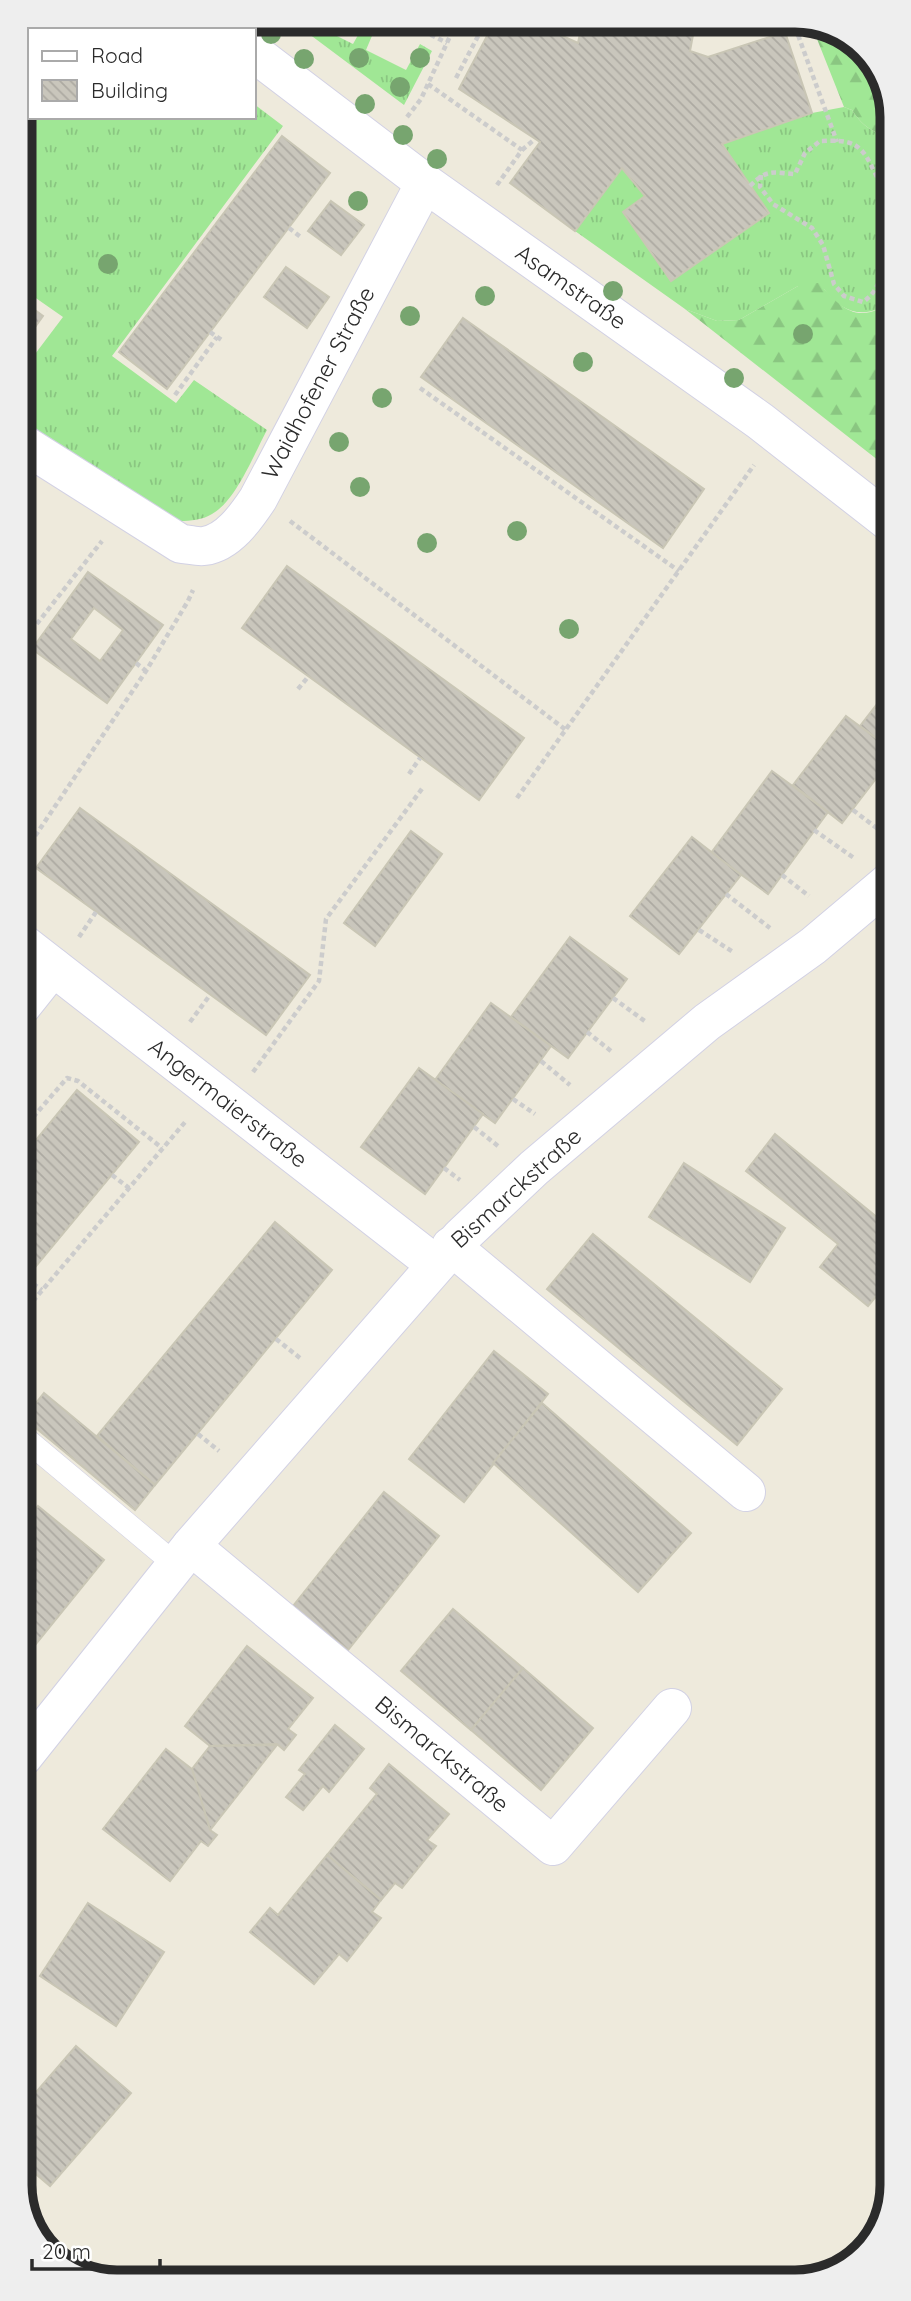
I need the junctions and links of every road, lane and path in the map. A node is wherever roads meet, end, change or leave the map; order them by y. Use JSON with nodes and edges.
{"nodes":[{"id":1,"x":425,"y":32,"type":"edge"},
{"id":2,"x":452,"y":32,"type":"edge"},
{"id":3,"x":480,"y":32,"type":"edge"},
{"id":4,"x":798,"y":32,"type":"edge"},
{"id":5,"x":447,"y":43,"type":"junction"},
{"id":6,"x":256,"y":55,"type":"edge"},
{"id":7,"x":456,"y":78,"type":"dead end"},
{"id":8,"x":428,"y":84,"type":"junction"},
{"id":9,"x":407,"y":118,"type":"dead end"},
{"id":10,"x":535,"y":139,"type":"dead end"},
{"id":11,"x":837,"y":143,"type":"junction"},
{"id":12,"x":522,"y":150,"type":"junction"},
{"id":13,"x":761,"y":175,"type":"junction"},
{"id":14,"x":425,"y":183,"type":"junction"},
{"id":15,"x":496,"y":185,"type":"dead end"},
{"id":16,"x":750,"y":186,"type":"dead end"},
{"id":17,"x":880,"y":203,"type":"edge"},
{"id":18,"x":289,"y":228,"type":"dead end"},
{"id":19,"x":302,"y":238,"type":"dead end"},
{"id":20,"x":880,"y":279,"type":"edge"},
{"id":21,"x":210,"y":332,"type":"dead end"},
{"id":22,"x":420,"y":388,"type":"dead end"},
{"id":23,"x":175,"y":395,"type":"dead end"},
{"id":24,"x":489,"y":425,"type":"dead end"},
{"id":25,"x":483,"y":432,"type":"junction"},
{"id":26,"x":32,"y":450,"type":"edge"},
{"id":27,"x":756,"y":461,"type":"dead end"},
{"id":28,"x":601,"y":504,"type":"dead end"},
{"id":29,"x":596,"y":512,"type":"junction"},
{"id":30,"x":880,"y":515,"type":"edge"},
{"id":31,"x":286,"y":518,"type":"dead end"},
{"id":32,"x":105,"y":537,"type":"dead end"},
{"id":33,"x":679,"y":570,"type":"junction"},
{"id":34,"x":193,"y":590,"type":"dead end"},
{"id":35,"x":55,"y":601,"type":"junction"},
{"id":36,"x":62,"y":608,"type":"dead end"},
{"id":37,"x":32,"y":631,"type":"edge"},
{"id":38,"x":136,"y":663,"type":"dead end"},
{"id":39,"x":146,"y":671,"type":"junction"},
{"id":40,"x":308,"y":677,"type":"dead end"},
{"id":41,"x":298,"y":689,"type":"dead end"},
{"id":42,"x":566,"y":730,"type":"junction"},
{"id":43,"x":420,"y":758,"type":"dead end"},
{"id":44,"x":409,"y":774,"type":"dead end"},
{"id":45,"x":424,"y":786,"type":"dead end"},
{"id":46,"x":516,"y":798,"type":"dead end"},
{"id":47,"x":853,"y":810,"type":"dead end"},
{"id":48,"x":814,"y":830,"type":"dead end"},
{"id":49,"x":880,"y":831,"type":"edge"},
{"id":50,"x":32,"y":841,"type":"edge"},
{"id":51,"x":873,"y":871,"type":"edge"},
{"id":52,"x":782,"y":875,"type":"dead end"},
{"id":53,"x":726,"y":894,"type":"dead end"},
{"id":54,"x":814,"y":900,"type":"dead end"},
{"id":55,"x":96,"y":912,"type":"dead end"},
{"id":56,"x":699,"y":930,"type":"dead end"},
{"id":57,"x":775,"y":932,"type":"dead end"},
{"id":58,"x":32,"y":945,"type":"edge"},
{"id":59,"x":64,"y":954,"type":"junction"},
{"id":60,"x":743,"y":959,"type":"dead end"},
{"id":61,"x":32,"y":994,"type":"edge"},
{"id":62,"x":210,"y":995,"type":"dead end"},
{"id":63,"x":613,"y":998,"type":"dead end"},
{"id":64,"x":647,"y":1022,"type":"dead end"},
{"id":65,"x":186,"y":1027,"type":"dead end"},
{"id":66,"x":587,"y":1032,"type":"dead end"},
{"id":67,"x":614,"y":1053,"type":"dead end"},
{"id":68,"x":541,"y":1060,"type":"dead end"},
{"id":69,"x":251,"y":1074,"type":"dead end"},
{"id":70,"x":572,"y":1087,"type":"dead end"},
{"id":71,"x":32,"y":1118,"type":"edge"},
{"id":72,"x":187,"y":1119,"type":"dead end"},
{"id":73,"x":474,"y":1127,"type":"dead end"},
{"id":74,"x":162,"y":1148,"type":"junction"},
{"id":75,"x":503,"y":1150,"type":"dead end"},
{"id":76,"x":112,"y":1175,"type":"dead end"},
{"id":77,"x":129,"y":1188,"type":"junction"},
{"id":78,"x":443,"y":1255,"type":"junction"},
{"id":79,"x":32,"y":1283,"type":"edge"},
{"id":80,"x":42,"y":1290,"type":"junction"},
{"id":81,"x":32,"y":1302,"type":"edge"},
{"id":82,"x":276,"y":1339,"type":"dead end"},
{"id":83,"x":310,"y":1366,"type":"dead end"},
{"id":84,"x":198,"y":1434,"type":"dead end"},
{"id":85,"x":32,"y":1443,"type":"edge"},
{"id":86,"x":229,"y":1459,"type":"dead end"},
{"id":87,"x":746,"y":1492,"type":"dead end"},
{"id":88,"x":183,"y":1555,"type":"junction"},
{"id":89,"x":672,"y":1708,"type":"dead end"},
{"id":90,"x":32,"y":1746,"type":"edge"}],
"edges":[{"from":1,"to":5,"type":"path"},
{"from":2,"to":5,"type":"path"},
{"from":3,"to":7,"type":"path"},
{"from":4,"to":11,"type":"path"},
{"from":5,"to":8,"type":"path"},
{"from":6,"to":14,"type":"street","name":"Asamstraße"},
{"from":8,"to":9,"type":"path"},
{"from":8,"to":12,"type":"path"},
{"from":10,"to":12,"type":"path"},
{"from":11,"to":13,"type":"path"},
{"from":11,"to":17,"type":"path"},
{"from":12,"to":15,"type":"path"},
{"from":13,"to":16,"type":"path"},
{"from":13,"to":20,"type":"path"},
{"from":14,"to":26,"type":"street","name":"Waidhofener Straße"},
{"from":14,"to":30,"type":"street","name":"Asamstraße"},
{"from":18,"to":19,"type":"path"},
{"from":21,"to":23,"type":"path"},
{"from":22,"to":25,"type":"path"},
{"from":24,"to":25,"type":"path"},
{"from":25,"to":29,"type":"path"},
{"from":27,"to":33,"type":"path"},
{"from":28,"to":29,"type":"path"},
{"from":29,"to":33,"type":"path"},
{"from":31,"to":42,"type":"path"},
{"from":32,"to":35,"type":"path"},
{"from":33,"to":42,"type":"path"},
{"from":34,"to":39,"type":"path"},
{"from":35,"to":36,"type":"path"},
{"from":35,"to":37,"type":"path"},
{"from":38,"to":39,"type":"path"},
{"from":39,"to":50,"type":"path"},
{"from":40,"to":41,"type":"path"},
{"from":42,"to":46,"type":"path"},
{"from":43,"to":44,"type":"path"},
{"from":45,"to":69,"type":"path"},
{"from":47,"to":49,"type":"path"},
{"from":48,"to":51,"type":"path"},
{"from":51,"to":78,"type":"street","name":"Bismarckstraße"},
{"from":52,"to":54,"type":"path"},
{"from":53,"to":57,"type":"path"},
{"from":55,"to":59,"type":"path"},
{"from":56,"to":60,"type":"path"},
{"from":58,"to":59,"type":"street","name":"Angermaierstraße"},
{"from":59,"to":61,"type":"street"},
{"from":59,"to":78,"type":"street","name":"Angermaierstraße"},
{"from":62,"to":65,"type":"path"},
{"from":63,"to":64,"type":"path"},
{"from":66,"to":67,"type":"path"},
{"from":68,"to":70,"type":"path"},
{"from":71,"to":74,"type":"path"},
{"from":72,"to":74,"type":"path"},
{"from":73,"to":75,"type":"path"},
{"from":74,"to":77,"type":"path"},
{"from":76,"to":77,"type":"path"},
{"from":77,"to":80,"type":"path"},
{"from":78,"to":87,"type":"street","name":"Angermaierstraße"},
{"from":78,"to":88,"type":"street","name":"Bismarckstraße"},
{"from":79,"to":80,"type":"path"},
{"from":80,"to":81,"type":"path"},
{"from":82,"to":83,"type":"path"},
{"from":84,"to":86,"type":"path"},
{"from":85,"to":88,"type":"lane"},
{"from":88,"to":89,"type":"street","name":"Bismarckstraße"},
{"from":88,"to":90,"type":"street","name":"Bismarckstraße"}]}
